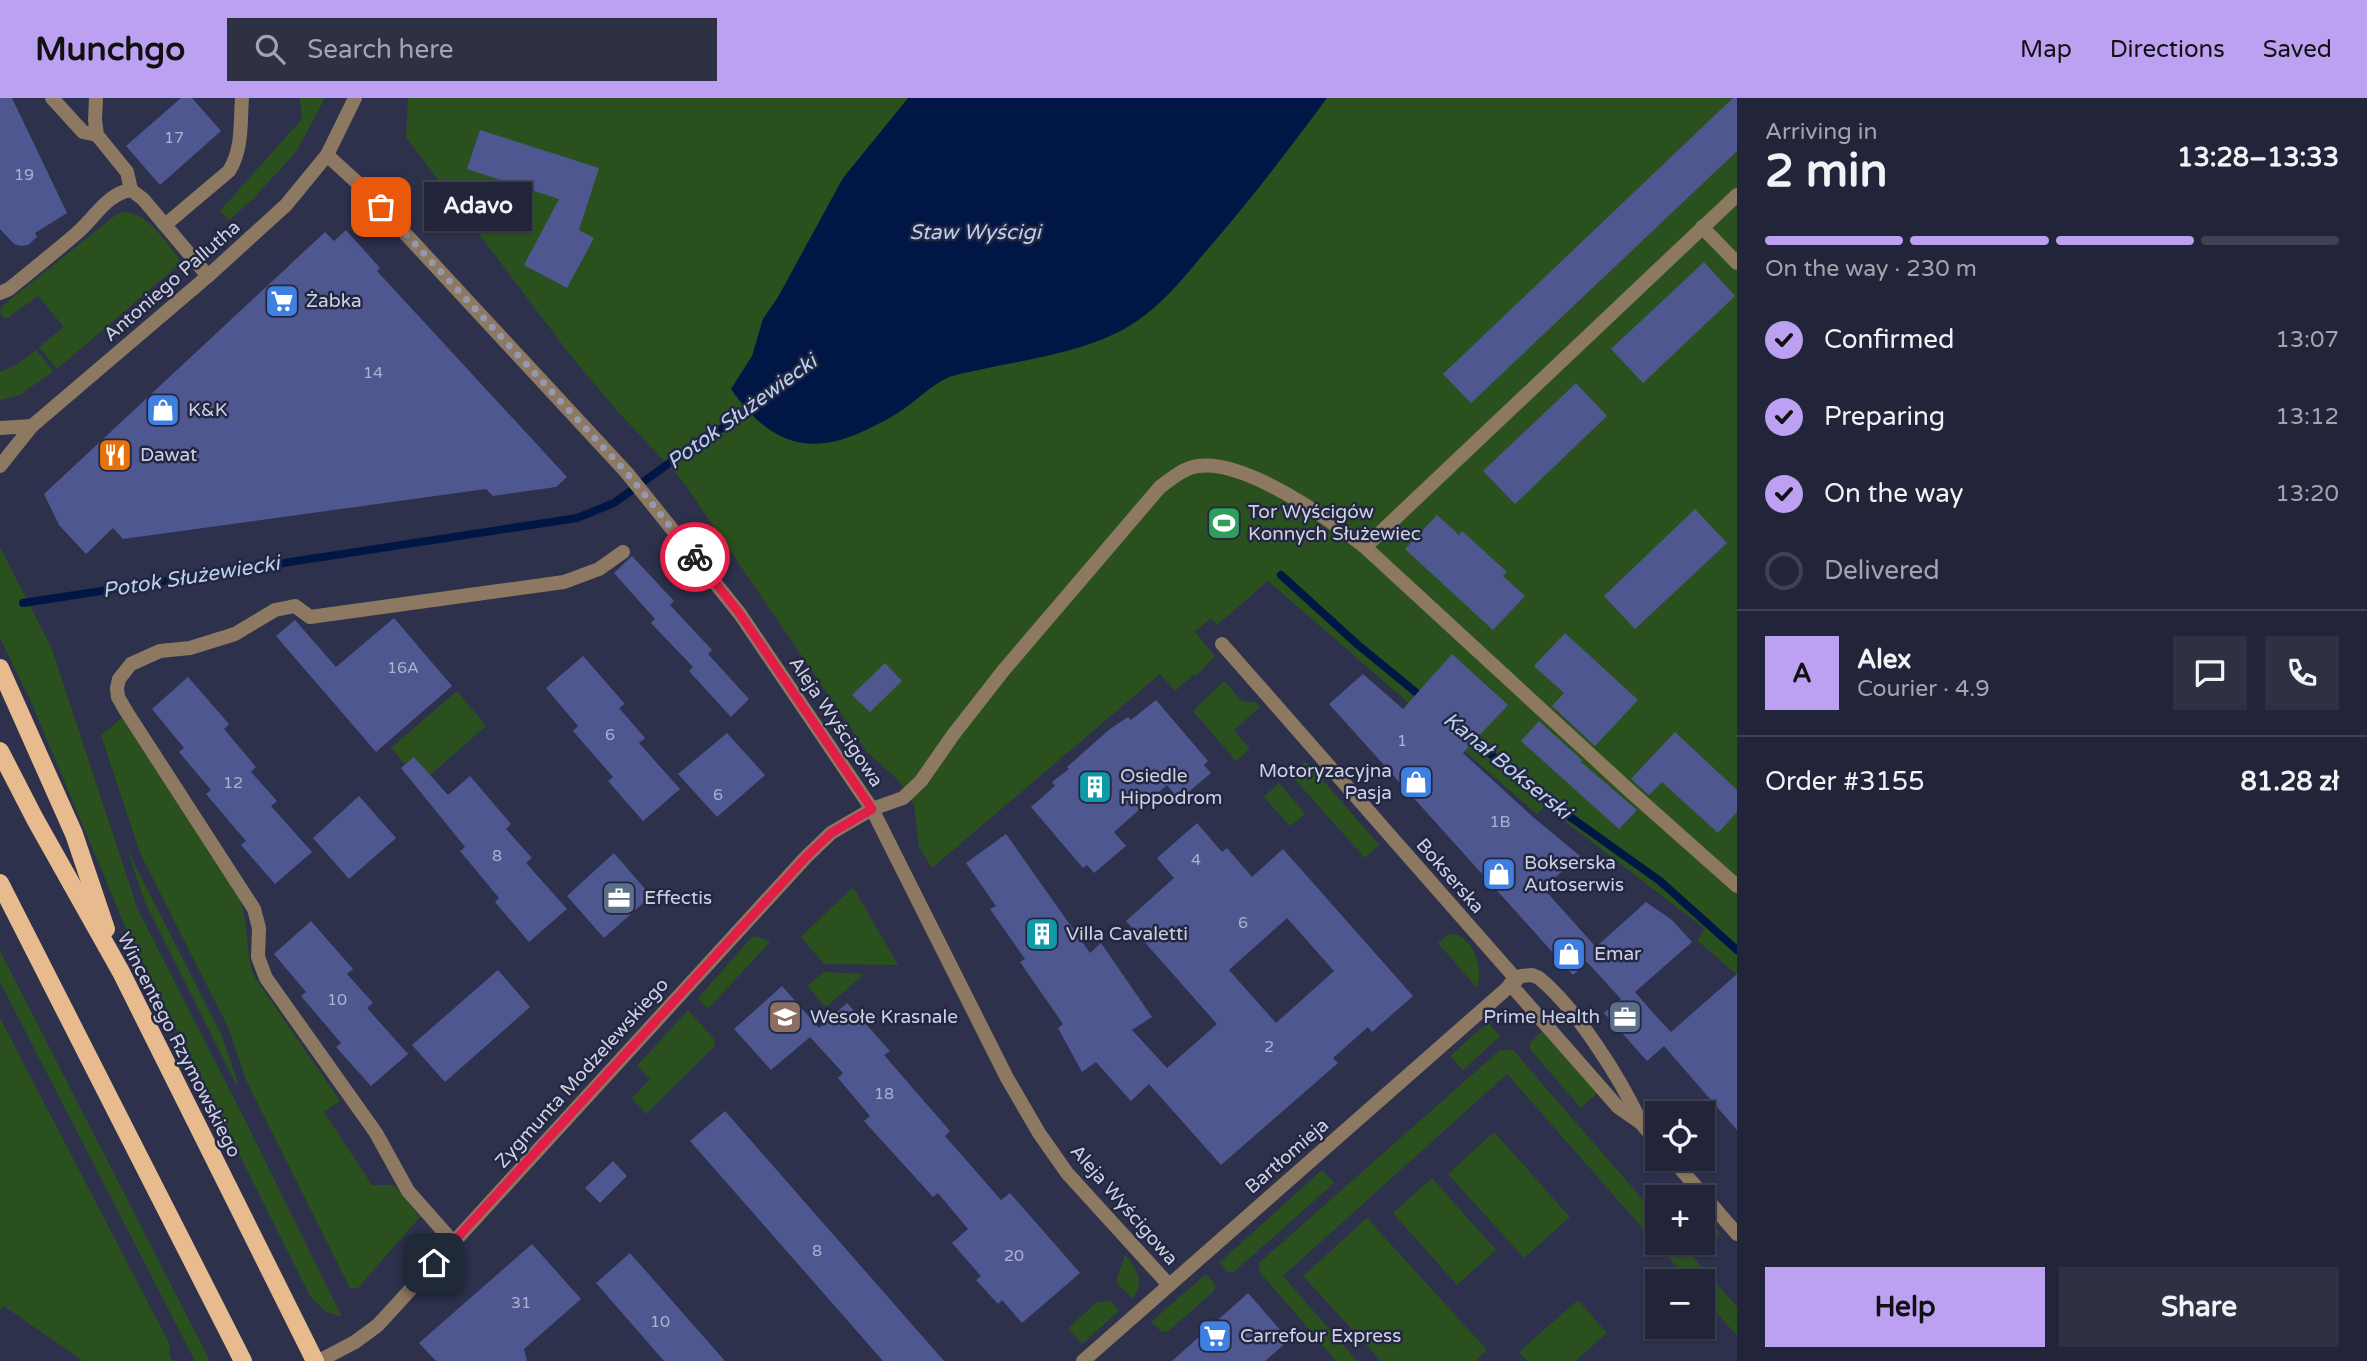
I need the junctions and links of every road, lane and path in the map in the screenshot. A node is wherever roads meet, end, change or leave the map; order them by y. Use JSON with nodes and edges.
{"nodes":[{"id":1,"x":52,"y":98,"type":"edge"},
{"id":2,"x":96,"y":98,"type":"edge"},
{"id":3,"x":242,"y":98,"type":"edge"},
{"id":4,"x":355,"y":98,"type":"edge"},
{"id":5,"x":97,"y":135,"type":"junction"},
{"id":6,"x":327,"y":155,"type":"junction"},
{"id":7,"x":131,"y":190,"type":"junction"},
{"id":8,"x":1737,"y":195,"type":"edge"},
{"id":9,"x":165,"y":225,"type":"junction"},
{"id":10,"x":1702,"y":227,"type":"junction"},
{"id":11,"x":1737,"y":263,"type":"edge"},
{"id":12,"x":208,"y":276,"type":"junction"},
{"id":13,"x":0,"y":293,"type":"edge"},
{"id":14,"x":32,"y":426,"type":"junction"},
{"id":15,"x":0,"y":428,"type":"edge"},
{"id":16,"x":0,"y":466,"type":"edge"},
{"id":17,"x":1365,"y":547,"type":"junction"},
{"id":18,"x":623,"y":552,"type":"dead end"},
{"id":19,"x":1223,"y":644,"type":"dead end"},
{"id":20,"x":0,"y":668,"type":"edge"},
{"id":21,"x":0,"y":751,"type":"edge"},
{"id":22,"x":872,"y":809,"type":"junction"},
{"id":23,"x":0,"y":883,"type":"edge"},
{"id":24,"x":1737,"y":886,"type":"edge"},
{"id":25,"x":121,"y":972,"type":"junction"},
{"id":26,"x":1513,"y":982,"type":"junction"},
{"id":27,"x":1641,"y":1123,"type":"junction"},
{"id":28,"x":1645,"y":1128,"type":"edge"},
{"id":29,"x":1682,"y":1171,"type":"edge"},
{"id":30,"x":1737,"y":1234,"type":"edge"},
{"id":31,"x":453,"y":1242,"type":"junction"},
{"id":32,"x":1169,"y":1285,"type":"junction"},
{"id":33,"x":243,"y":1361,"type":"edge"},
{"id":34,"x":317,"y":1361,"type":"edge"},
{"id":35,"x":1083,"y":1361,"type":"edge"}],
"edges":[{"from":1,"to":5,"type":"street"},
{"from":2,"to":5,"type":"street"},
{"from":3,"to":9,"type":"street"},
{"from":4,"to":6,"type":"street"},
{"from":5,"to":7,"type":"street"},
{"from":6,"to":12,"type":"street","name":"Antoniego Pallutha"},
{"from":6,"to":22,"type":"street","name":"Aleja Wyścigowa"},
{"from":7,"to":9,"type":"street"},
{"from":7,"to":13,"type":"street"},
{"from":8,"to":10,"type":"street"},
{"from":9,"to":12,"type":"street"},
{"from":10,"to":11,"type":"street"},
{"from":10,"to":17,"type":"street"},
{"from":12,"to":14,"type":"street","name":"Antoniego Pallutha"},
{"from":14,"to":15,"type":"street"},
{"from":14,"to":16,"type":"street","name":"Antoniego Pallutha"},
{"from":17,"to":22,"type":"street","name":"Zygmunta Modzelewskiego"},
{"from":17,"to":24,"type":"street","name":"Zygmunta Modzelewskiego"},
{"from":18,"to":31,"type":"street"},
{"from":19,"to":26,"type":"street","name":"Bokserska"},
{"from":20,"to":25,"type":"main road"},
{"from":21,"to":25,"type":"main road","name":"Wincentego Rzymowskiego"},
{"from":22,"to":31,"type":"street","name":"Zygmunta Modzelewskiego"},
{"from":22,"to":32,"type":"street","name":"Aleja Wyścigowa"},
{"from":23,"to":33,"type":"main road"},
{"from":25,"to":34,"type":"main road","name":"Wincentego Rzymowskiego"},
{"from":26,"to":27,"type":"street","name":"Bokserska"},
{"from":26,"to":27,"type":"street","name":"Bokserska"},
{"from":26,"to":32,"type":"street","name":"Bartłomieja"},
{"from":27,"to":28,"type":"street","name":"Bokserska"},
{"from":29,"to":30,"type":"street"},
{"from":31,"to":34,"type":"street","name":"Zygmunta Modzelewskiego"},
{"from":32,"to":35,"type":"street","name":"Bartłomieja"}]}
